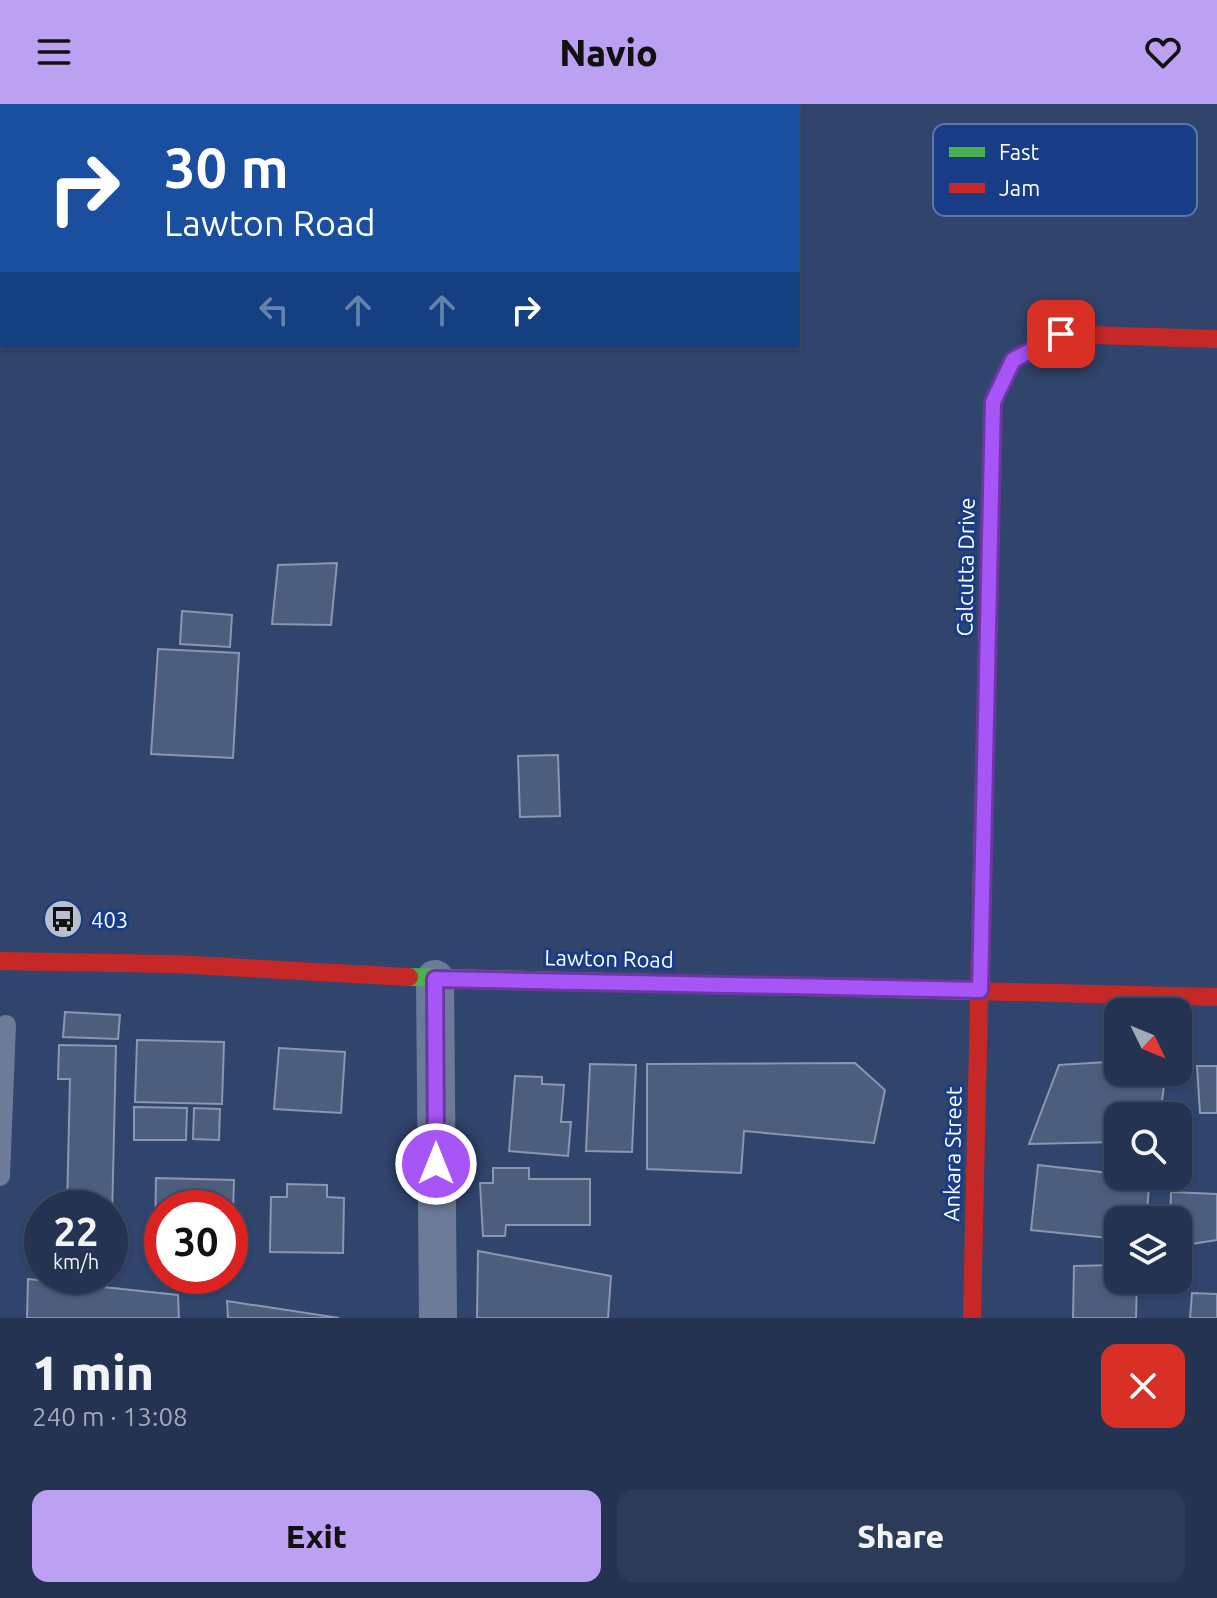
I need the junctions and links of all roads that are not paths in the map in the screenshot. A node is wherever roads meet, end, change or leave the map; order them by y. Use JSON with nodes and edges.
{"nodes":[{"id":1,"x":1217,"y":339,"type":"edge"},
{"id":2,"x":0,"y":961,"type":"edge"},
{"id":3,"x":435,"y":979,"type":"junction"},
{"id":4,"x":980,"y":990,"type":"junction"},
{"id":5,"x":1217,"y":997,"type":"edge"},
{"id":6,"x":6,"y":1025,"type":"dead end"},
{"id":7,"x":1,"y":1108,"type":"edge"},
{"id":8,"x":0,"y":1176,"type":"edge"},
{"id":9,"x":438,"y":1318,"type":"edge"},
{"id":10,"x":972,"y":1318,"type":"edge"}],
"edges":[{"from":1,"to":4,"type":"street","name":"Calcutta Drive"},
{"from":2,"to":3,"type":"street","name":"Lawton Road"},
{"from":3,"to":4,"type":"street","name":"Lawton Road"},
{"from":3,"to":9,"type":"street"},
{"from":4,"to":5,"type":"street","name":"Lawton Road"},
{"from":4,"to":10,"type":"street","name":"Ankara Street"},
{"from":6,"to":7,"type":"lane"},
{"from":7,"to":8,"type":"lane"}]}
